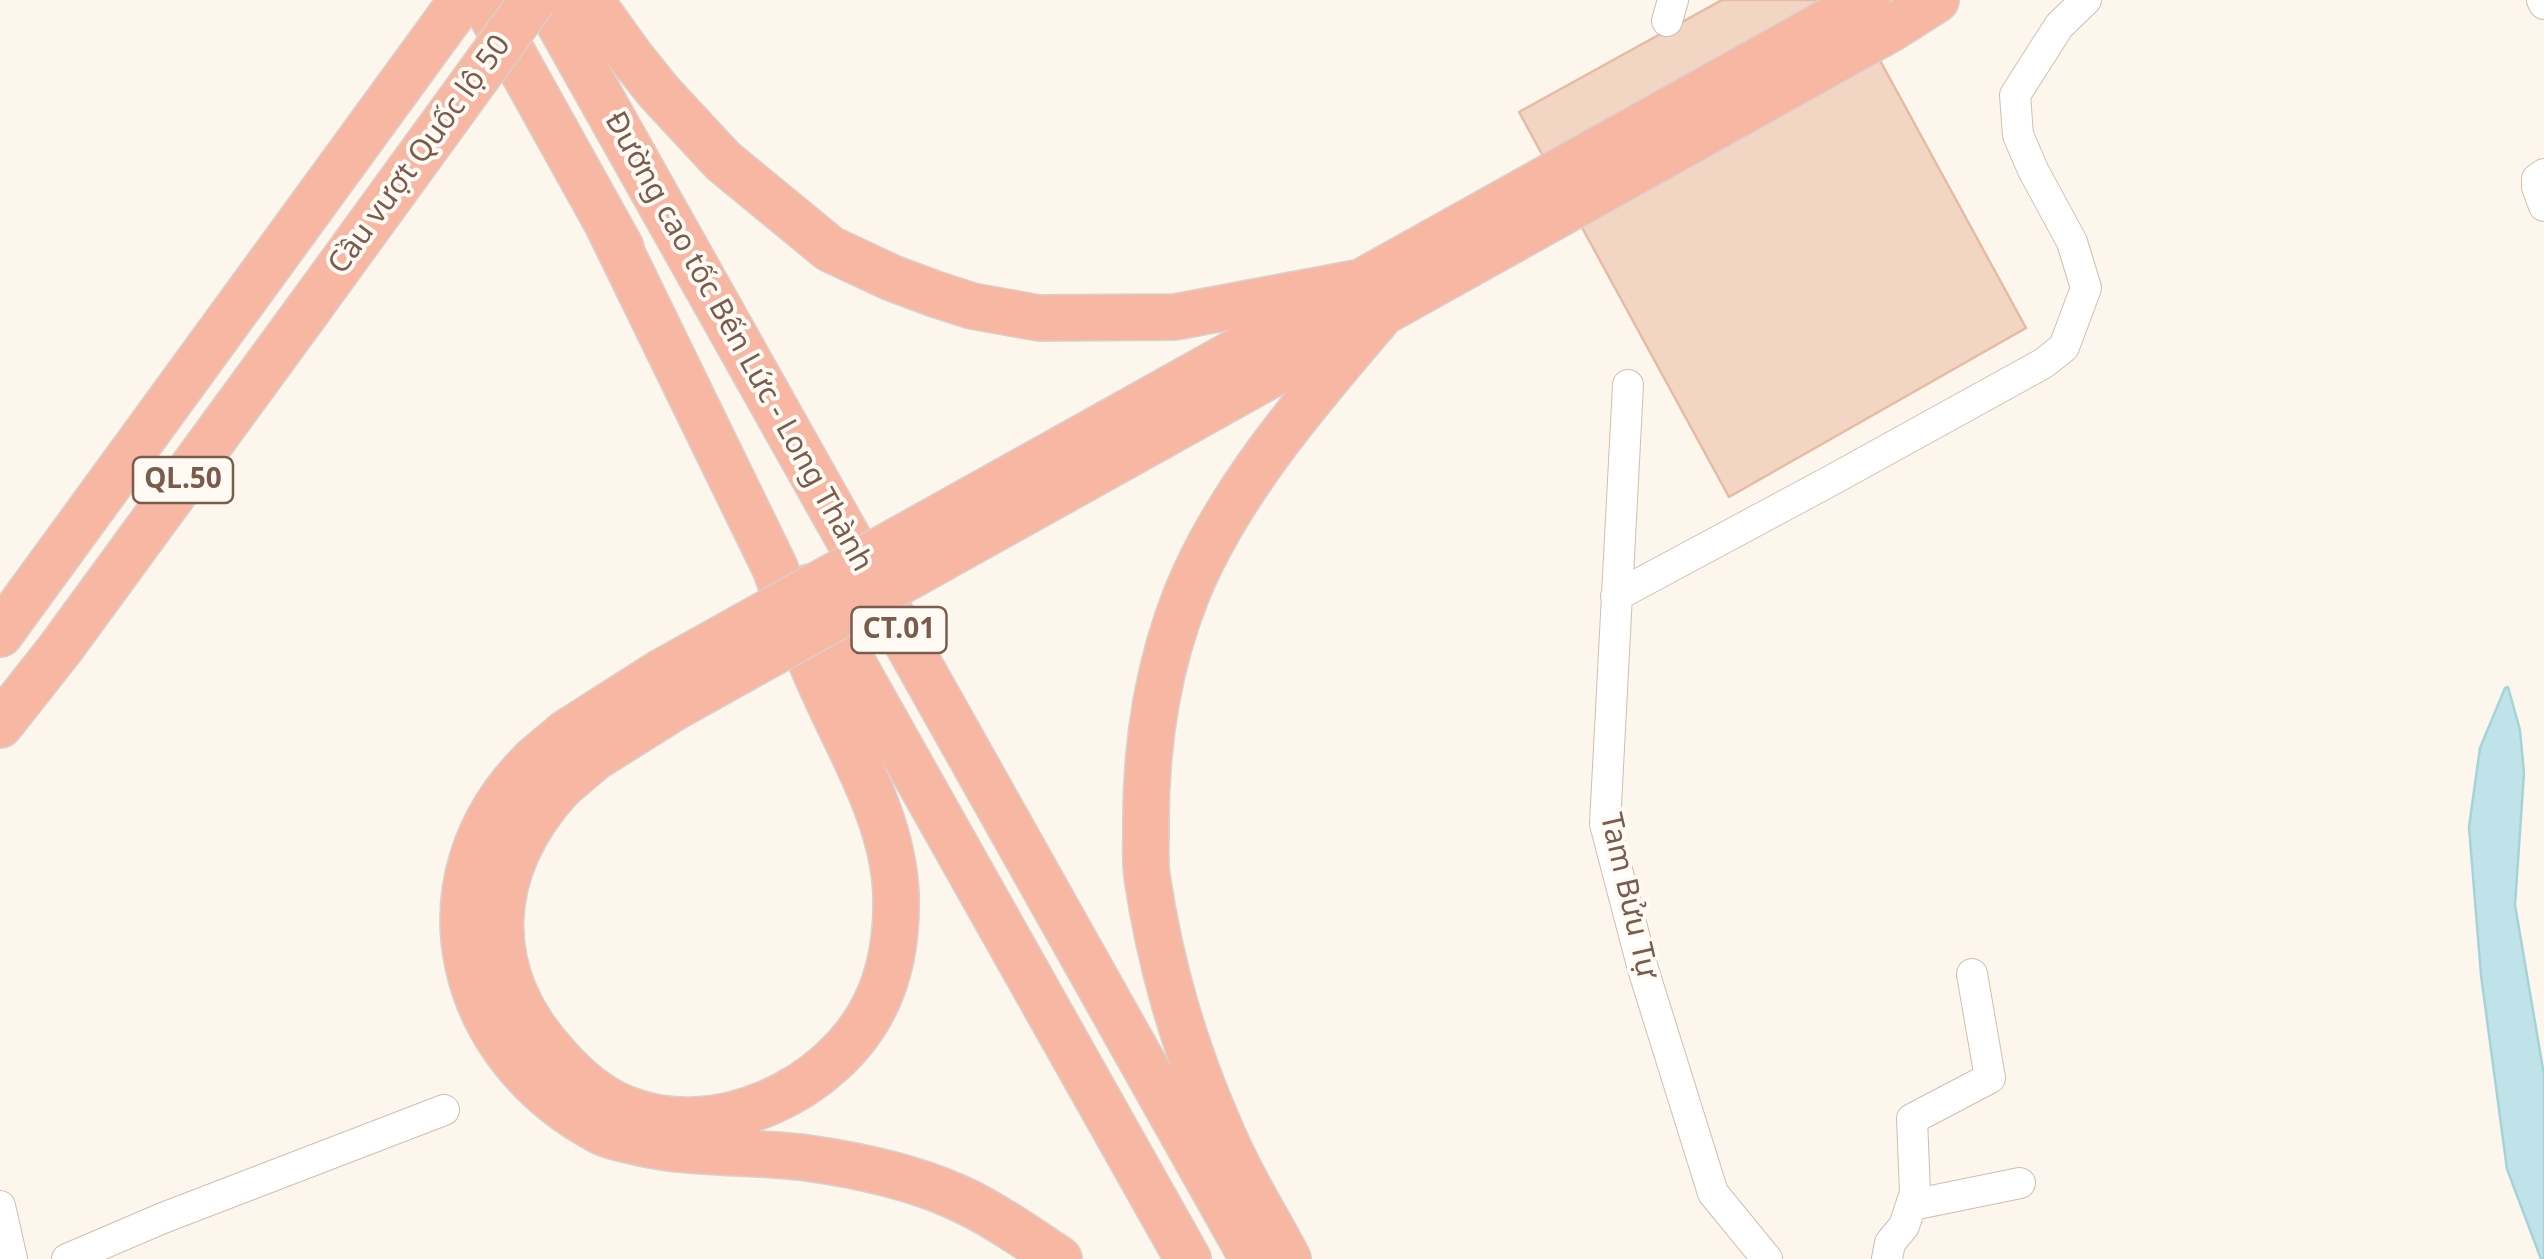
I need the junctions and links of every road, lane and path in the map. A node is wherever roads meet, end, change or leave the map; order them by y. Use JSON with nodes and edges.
{"nodes":[{"id":1,"x":462,"y":0,"type":"edge"},
{"id":2,"x":484,"y":0,"type":"edge"},
{"id":3,"x":533,"y":0,"type":"edge"},
{"id":4,"x":546,"y":0,"type":"edge"},
{"id":5,"x":590,"y":0,"type":"edge"},
{"id":6,"x":1867,"y":0,"type":"edge"},
{"id":7,"x":1936,"y":0,"type":"edge"},
{"id":8,"x":2086,"y":0,"type":"edge"},
{"id":9,"x":2544,"y":174,"type":"edge"},
{"id":10,"x":2544,"y":206,"type":"edge"},
{"id":11,"x":606,"y":221,"type":"junction"},
{"id":12,"x":1372,"y":298,"type":"junction"},
{"id":13,"x":1628,"y":385,"type":"dead end"},
{"id":14,"x":1616,"y":596,"type":"junction"},
{"id":15,"x":0,"y":634,"type":"edge"},
{"id":16,"x":0,"y":726,"type":"edge"},
{"id":17,"x":548,"y":773,"type":"junction"},
{"id":18,"x":1972,"y":974,"type":"dead end"},
{"id":19,"x":444,"y":1110,"type":"dead end"},
{"id":20,"x":2020,"y":1184,"type":"dead end"},
{"id":21,"x":1912,"y":1205,"type":"junction"},
{"id":22,"x":0,"y":1206,"type":"edge"},
{"id":23,"x":12,"y":1259,"type":"edge"},
{"id":24,"x":67,"y":1259,"type":"edge"},
{"id":25,"x":1059,"y":1259,"type":"edge"},
{"id":26,"x":1188,"y":1259,"type":"edge"},
{"id":27,"x":1254,"y":1259,"type":"edge"},
{"id":28,"x":1288,"y":1259,"type":"edge"},
{"id":29,"x":1767,"y":1259,"type":"edge"},
{"id":30,"x":1886,"y":1259,"type":"edge"}],
"edges":[{"from":1,"to":15,"type":"highway","name":"Cầu vượt Quốc lộ 50","number":"QL.50"},
{"from":2,"to":11,"type":"highway","name":"Đường cao tốc Bến Lức - Long Thành","number":"CT.01"},
{"from":3,"to":16,"type":"highway","name":"Cầu vượt Quốc lộ 50","number":"QL.50","bridge":true},
{"from":4,"to":27,"type":"highway","name":"Đường cao tốc Bến Lức - Long Thành","number":"CT.01"},
{"from":5,"to":12,"type":"highway"},
{"from":6,"to":12,"type":"highway"},
{"from":7,"to":12,"type":"highway"},
{"from":8,"to":14,"type":"street"},
{"from":9,"to":10,"type":"street"},
{"from":11,"to":17,"type":"highway"},
{"from":11,"to":26,"type":"highway","name":"Đường cao tốc Bến Lức - Long Thành","number":"CT.01"},
{"from":12,"to":17,"type":"highway","bridge":true},
{"from":12,"to":28,"type":"highway"},
{"from":13,"to":14,"type":"street","name":"Tam Bửu Tự"},
{"from":14,"to":29,"type":"street","name":"Tam Bửu Tự"},
{"from":17,"to":25,"type":"highway"},
{"from":18,"to":21,"type":"street"},
{"from":19,"to":24,"type":"street"},
{"from":20,"to":21,"type":"street"},
{"from":21,"to":30,"type":"street"},
{"from":22,"to":23,"type":"street"}]}
